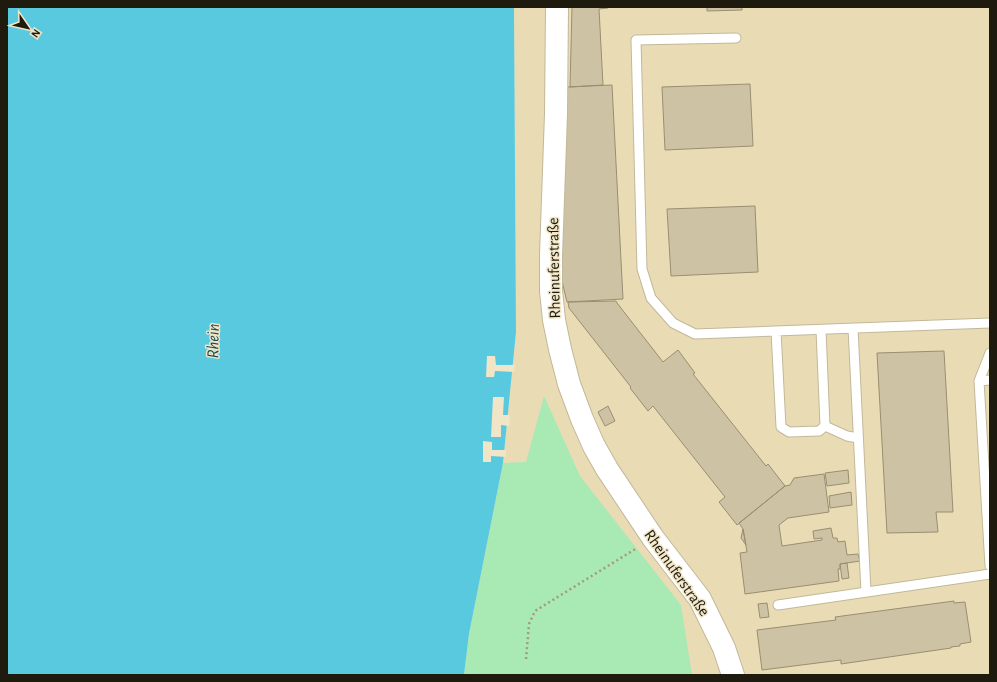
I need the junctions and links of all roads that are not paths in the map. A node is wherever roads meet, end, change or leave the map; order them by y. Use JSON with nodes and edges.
{"nodes":[{"id":1,"x":557,"y":7,"type":"edge"},
{"id":2,"x":736,"y":38,"type":"dead end"},
{"id":3,"x":990,"y":323,"type":"edge"},
{"id":4,"x":853,"y":328,"type":"junction"},
{"id":5,"x":821,"y":330,"type":"junction"},
{"id":6,"x":776,"y":331,"type":"junction"},
{"id":7,"x":990,"y":353,"type":"edge"},
{"id":8,"x":990,"y":380,"type":"edge"},
{"id":9,"x":979,"y":381,"type":"junction"},
{"id":10,"x":825,"y":426,"type":"junction"},
{"id":11,"x":858,"y":438,"type":"junction"},
{"id":12,"x":990,"y":566,"type":"edge"},
{"id":13,"x":990,"y":574,"type":"edge"},
{"id":14,"x":866,"y":592,"type":"junction"},
{"id":15,"x":778,"y":605,"type":"dead end"},
{"id":16,"x":733,"y":675,"type":"edge"}],
"edges":[{"from":1,"to":16,"type":"street","name":"Rheinuferstraße"},
{"from":2,"to":6,"type":"lane"},
{"from":3,"to":4,"type":"lane"},
{"from":4,"to":5,"type":"lane"},
{"from":4,"to":11,"type":"lane"},
{"from":5,"to":6,"type":"lane"},
{"from":5,"to":10,"type":"lane"},
{"from":6,"to":10,"type":"lane"},
{"from":7,"to":9,"type":"lane"},
{"from":8,"to":9,"type":"lane"},
{"from":9,"to":12,"type":"lane"},
{"from":10,"to":11,"type":"lane"},
{"from":11,"to":14,"type":"lane"},
{"from":13,"to":14,"type":"lane"},
{"from":14,"to":15,"type":"lane"}]}
